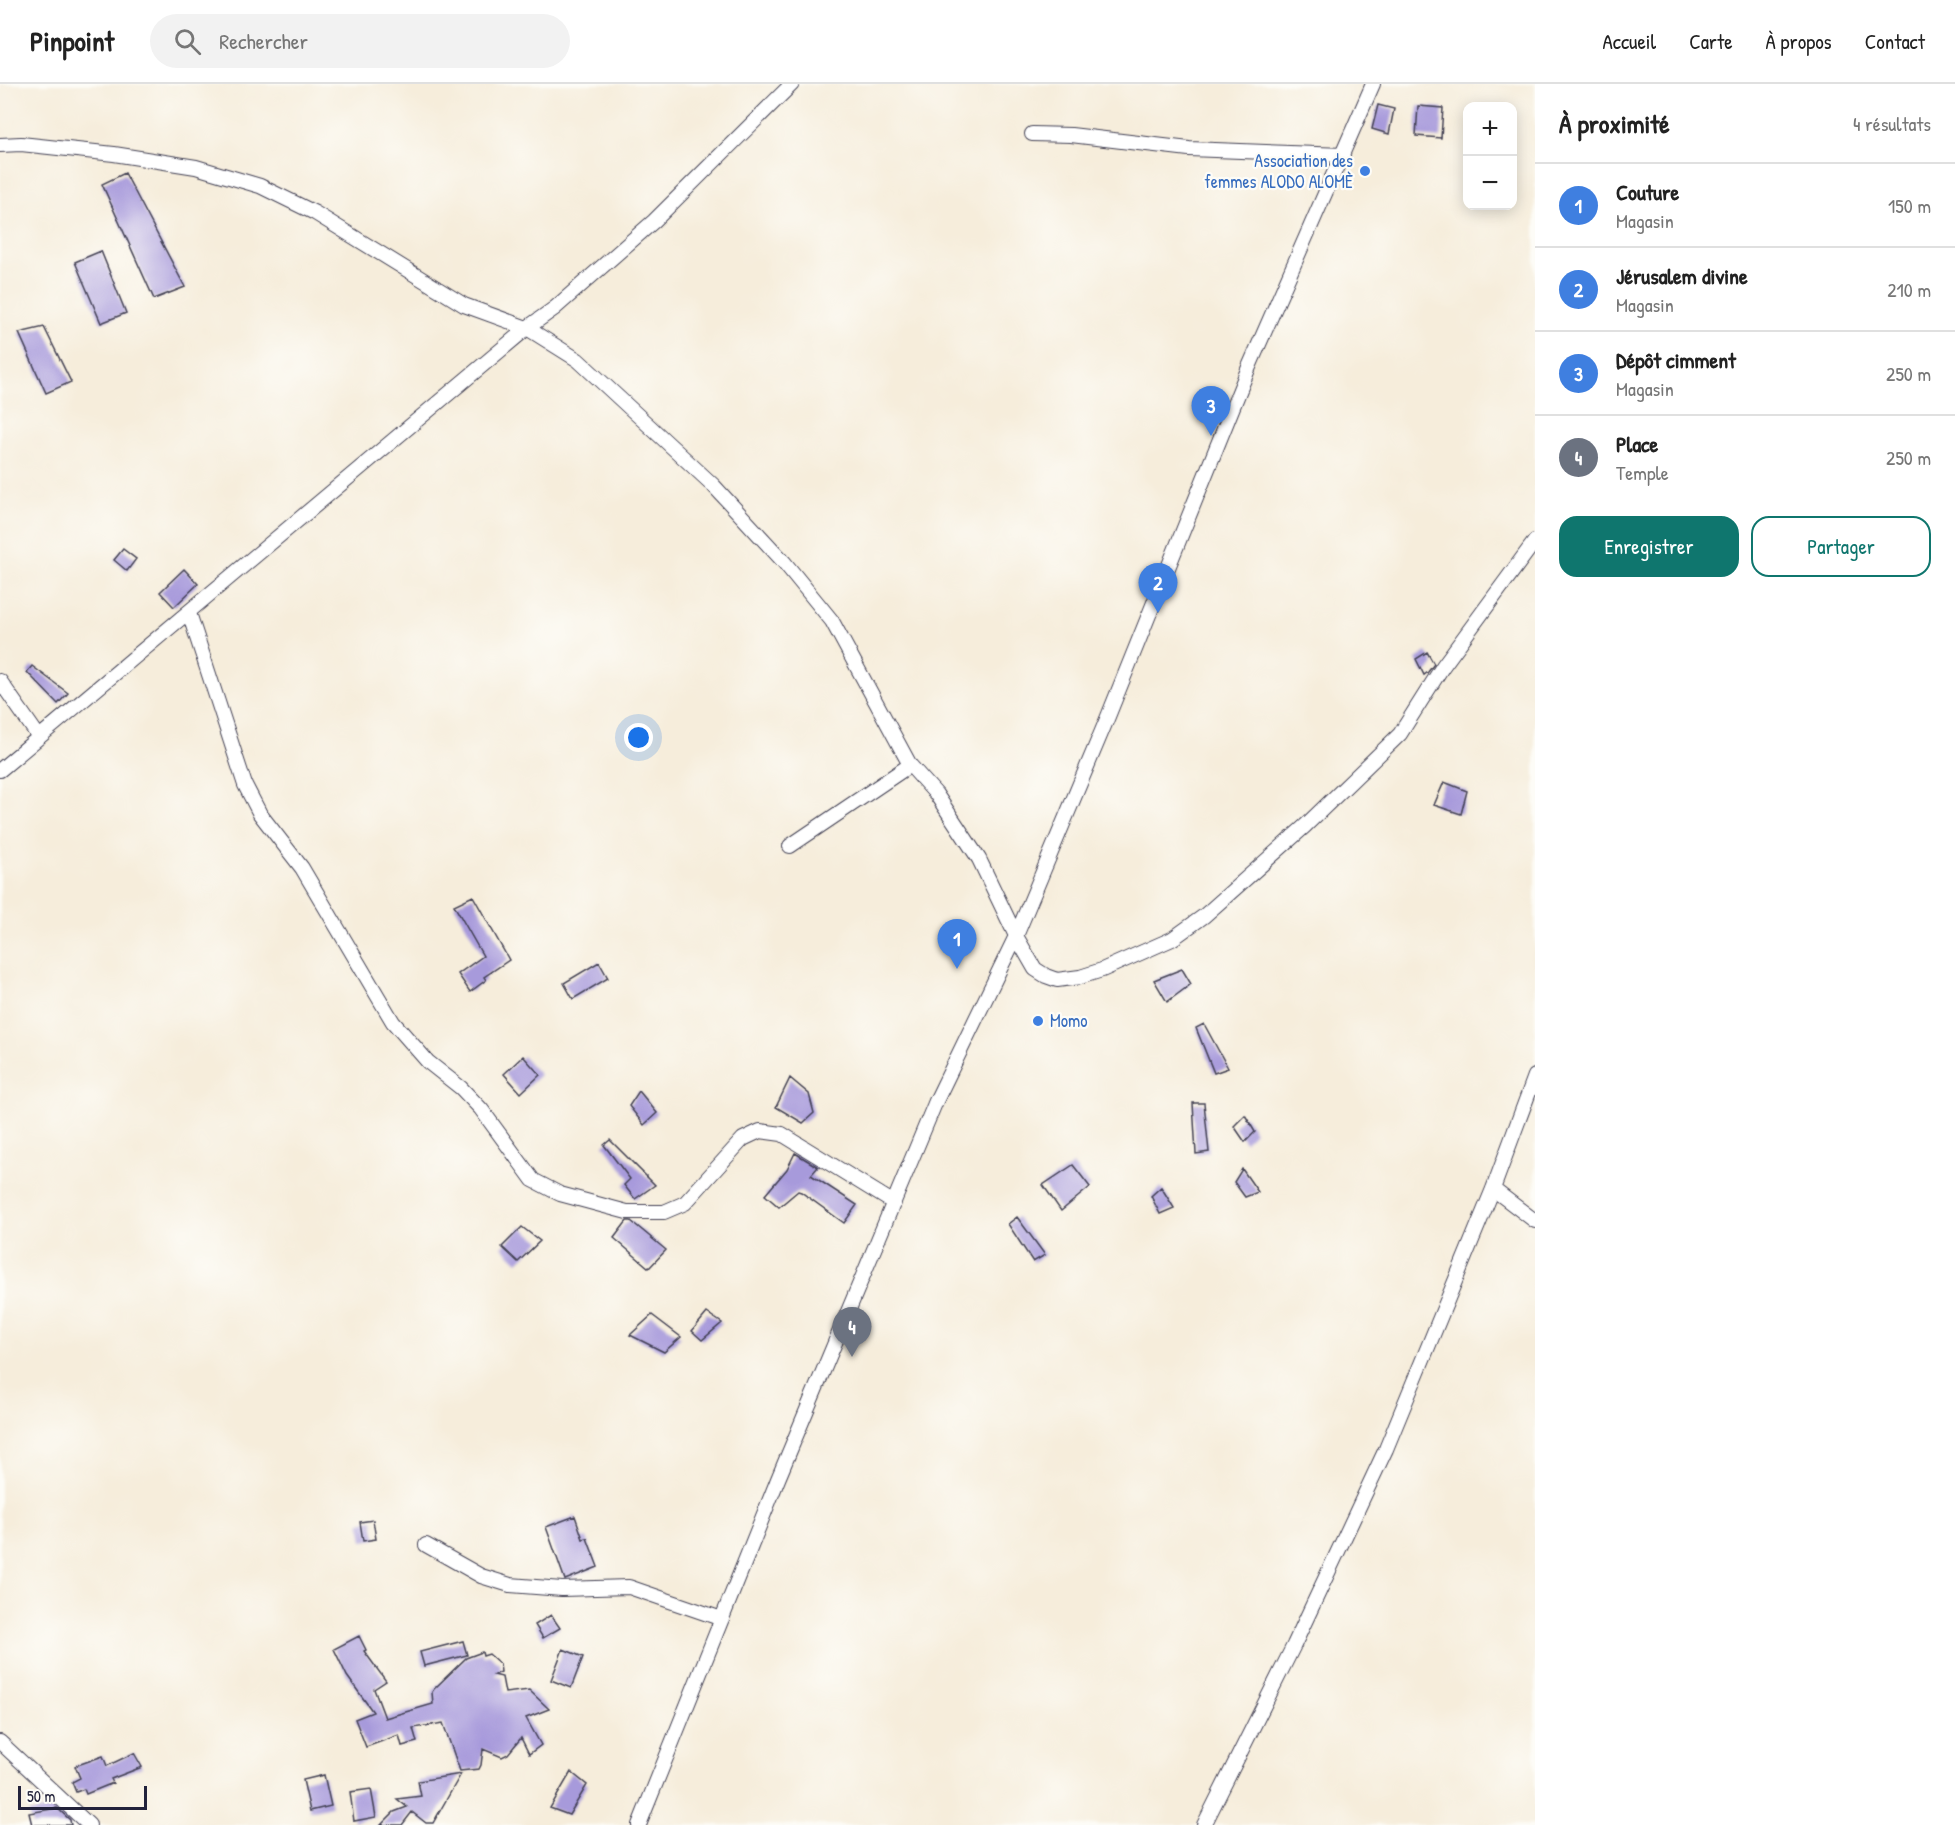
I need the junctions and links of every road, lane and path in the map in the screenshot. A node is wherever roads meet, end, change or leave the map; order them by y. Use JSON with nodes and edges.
{"nodes":[{"id":1,"x":792,"y":84,"type":"edge"},
{"id":2,"x":1372,"y":84,"type":"edge"},
{"id":3,"x":1032,"y":134,"type":"dead end"},
{"id":4,"x":0,"y":145,"type":"edge"},
{"id":5,"x":1343,"y":155,"type":"junction"},
{"id":6,"x":526,"y":328,"type":"junction"},
{"id":7,"x":1535,"y":541,"type":"edge"},
{"id":8,"x":189,"y":613,"type":"junction"},
{"id":9,"x":0,"y":681,"type":"edge"},
{"id":10,"x":39,"y":736,"type":"junction"},
{"id":11,"x":910,"y":765,"type":"junction"},
{"id":12,"x":0,"y":770,"type":"edge"},
{"id":13,"x":790,"y":846,"type":"dead end"},
{"id":14,"x":1016,"y":936,"type":"junction"},
{"id":15,"x":1535,"y":1076,"type":"edge"},
{"id":16,"x":1493,"y":1189,"type":"junction"},
{"id":17,"x":894,"y":1203,"type":"junction"},
{"id":18,"x":1535,"y":1221,"type":"edge"},
{"id":19,"x":426,"y":1545,"type":"dead end"},
{"id":20,"x":722,"y":1619,"type":"junction"},
{"id":21,"x":0,"y":1742,"type":"edge"},
{"id":22,"x":89,"y":1825,"type":"edge"},
{"id":23,"x":639,"y":1825,"type":"edge"},
{"id":24,"x":1204,"y":1825,"type":"edge"}],
"edges":[{"from":1,"to":6,"type":"street"},
{"from":2,"to":5,"type":"street"},
{"from":3,"to":5,"type":"street"},
{"from":4,"to":6,"type":"street"},
{"from":5,"to":14,"type":"street"},
{"from":6,"to":8,"type":"street"},
{"from":6,"to":11,"type":"street"},
{"from":7,"to":14,"type":"street"},
{"from":8,"to":10,"type":"street"},
{"from":8,"to":17,"type":"street"},
{"from":9,"to":10,"type":"street"},
{"from":10,"to":12,"type":"street"},
{"from":11,"to":13,"type":"street"},
{"from":11,"to":14,"type":"street"},
{"from":14,"to":17,"type":"street"},
{"from":15,"to":16,"type":"street"},
{"from":16,"to":18,"type":"street"},
{"from":16,"to":24,"type":"street"},
{"from":17,"to":20,"type":"street"},
{"from":19,"to":20,"type":"street"},
{"from":20,"to":23,"type":"street"},
{"from":21,"to":22,"type":"street"}]}
